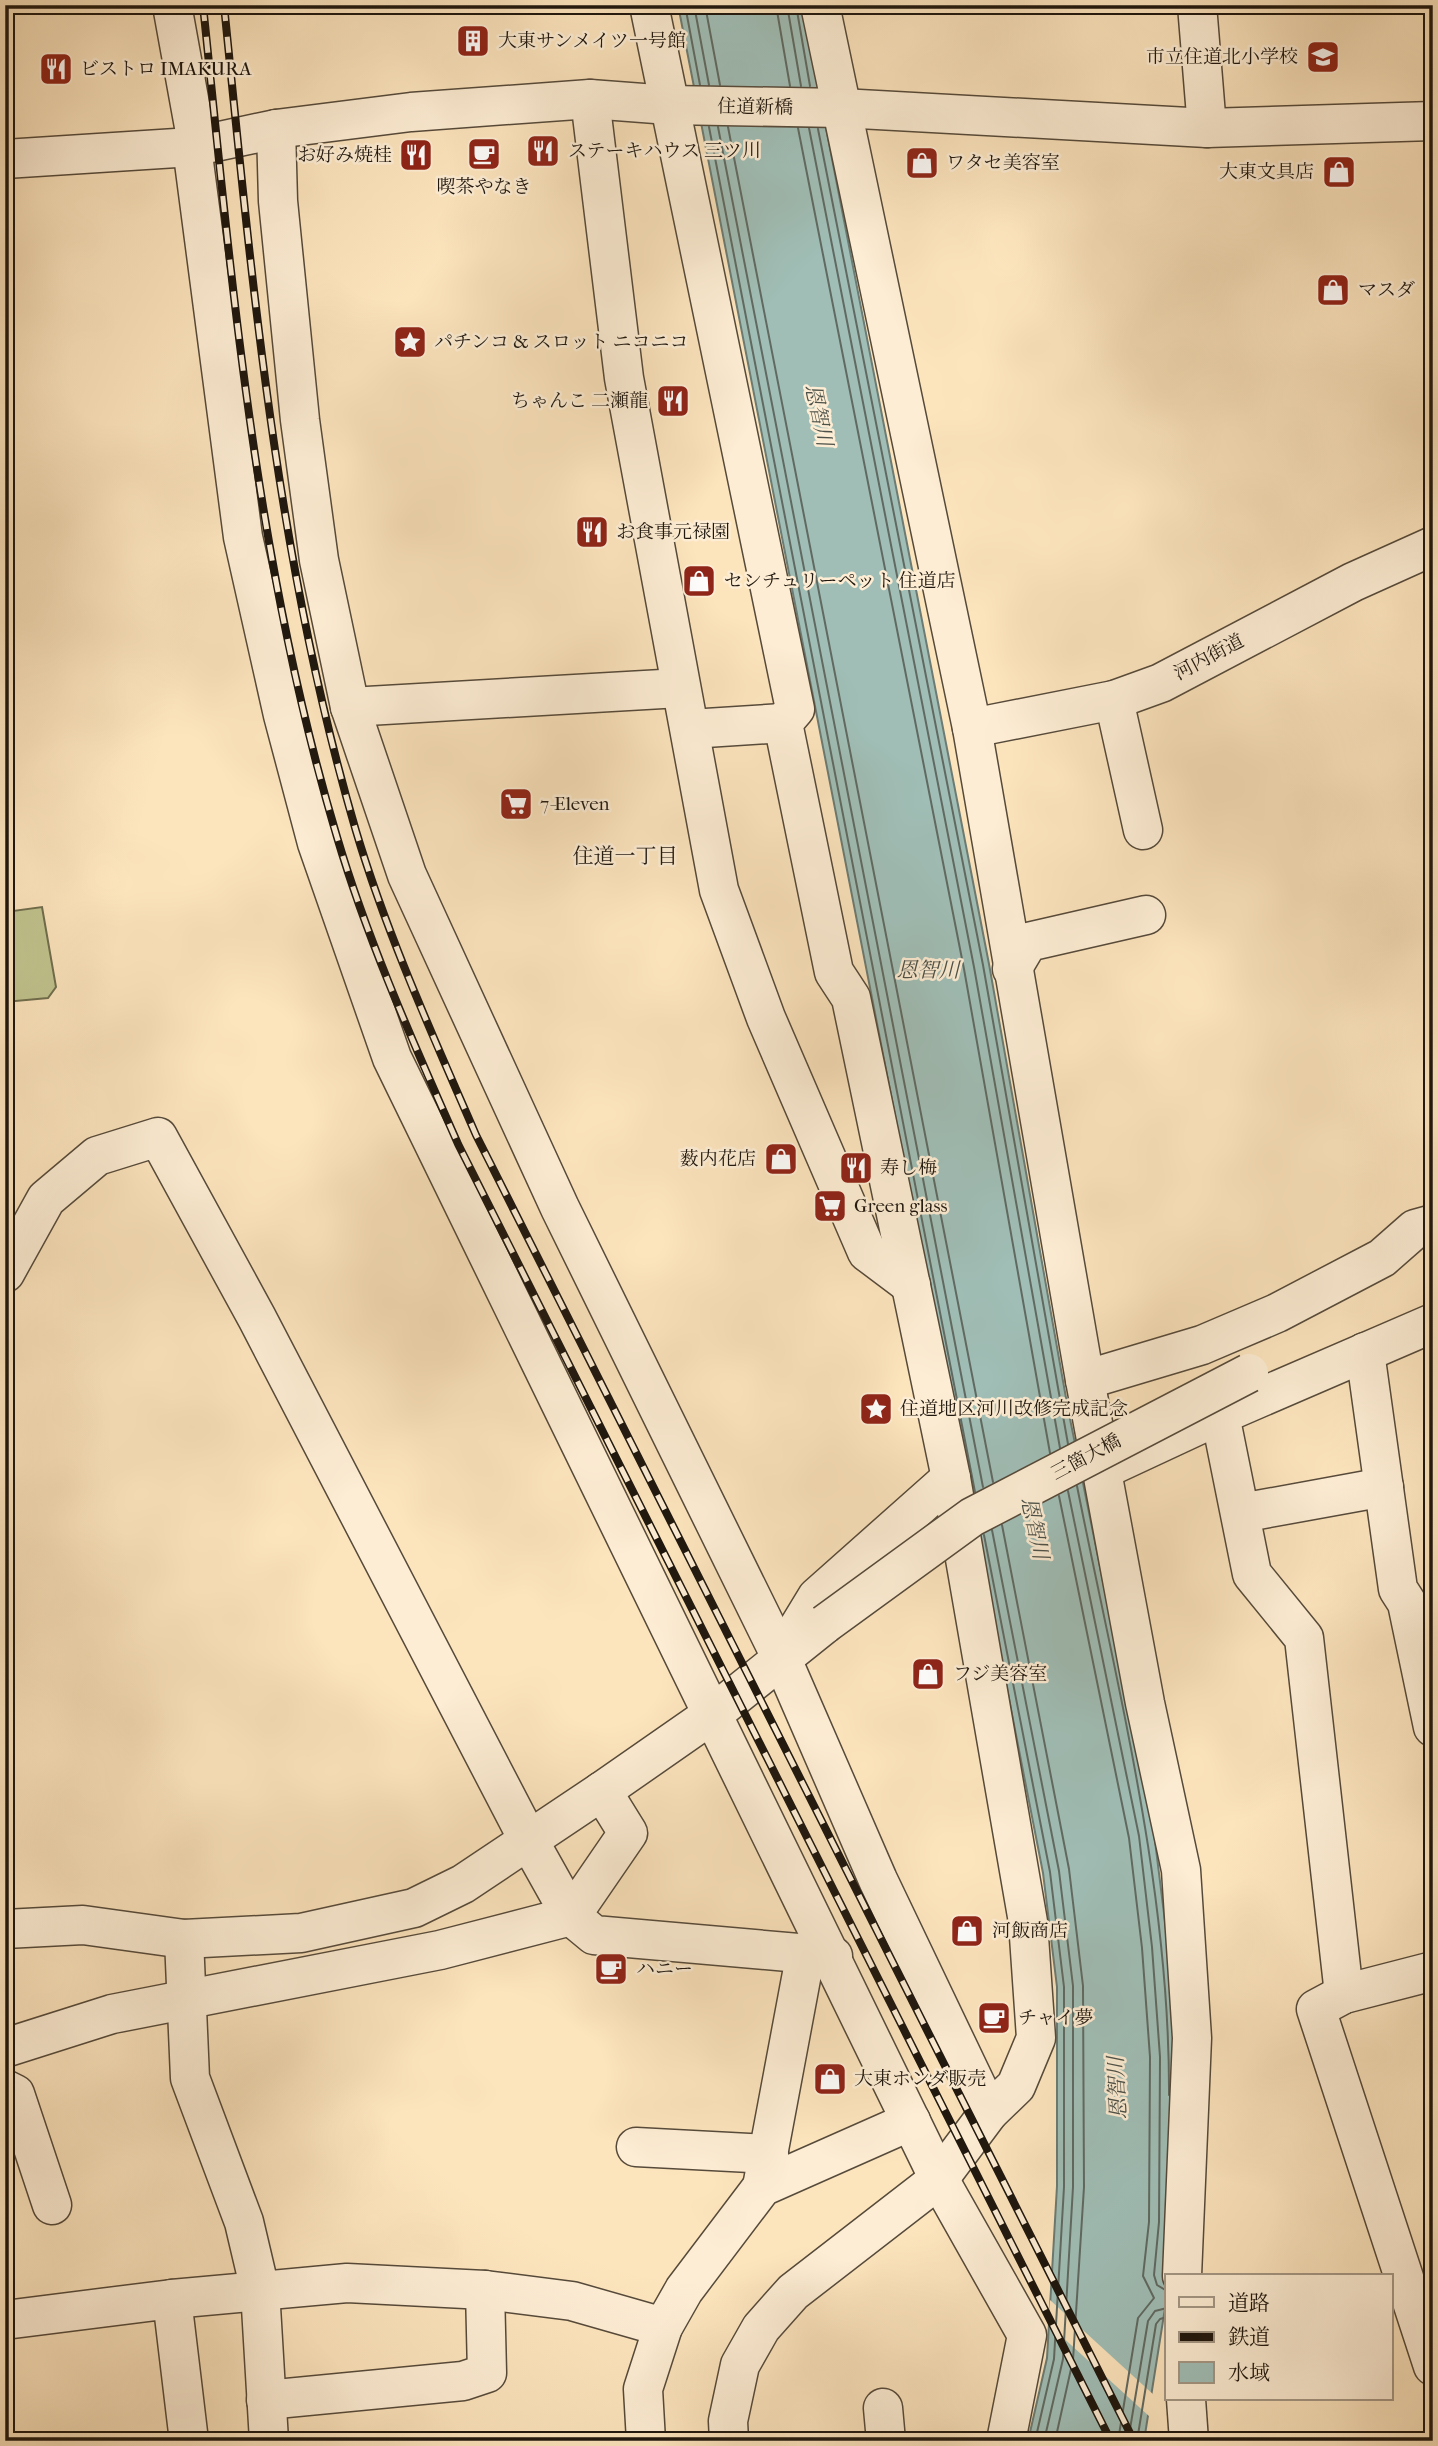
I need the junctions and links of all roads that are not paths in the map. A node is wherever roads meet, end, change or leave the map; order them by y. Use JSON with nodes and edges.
{"nodes":[{"id":1,"x":172,"y":5,"type":"edge"},
{"id":2,"x":649,"y":5,"type":"edge"},
{"id":3,"x":820,"y":5,"type":"edge"},
{"id":4,"x":1197,"y":5,"type":"edge"},
{"id":5,"x":590,"y":99,"type":"junction"},
{"id":6,"x":669,"y":105,"type":"junction"},
{"id":7,"x":841,"y":108,"type":"junction"},
{"id":8,"x":1433,"y":121,"type":"edge"},
{"id":9,"x":1207,"y":128,"type":"junction"},
{"id":10,"x":276,"y":129,"type":"junction"},
{"id":11,"x":192,"y":147,"type":"junction"},
{"id":12,"x":5,"y":159,"type":"edge"},
{"id":13,"x":1433,"y":546,"type":"edge"},
{"id":14,"x":680,"y":688,"type":"junction"},
{"id":15,"x":1114,"y":700,"type":"junction"},
{"id":16,"x":350,"y":706,"type":"junction"},
{"id":17,"x":783,"y":723,"type":"junction"},
{"id":18,"x":972,"y":728,"type":"junction"},
{"id":19,"x":690,"y":729,"type":"junction"},
{"id":20,"x":1143,"y":830,"type":"dead end"},
{"id":21,"x":1146,"y":915,"type":"dead end"},
{"id":22,"x":1012,"y":969,"type":"junction"},
{"id":23,"x":1433,"y":1224,"type":"edge"},
{"id":24,"x":5,"y":1273,"type":"edge"},
{"id":25,"x":911,"y":1285,"type":"junction"},
{"id":26,"x":1433,"y":1295,"type":"edge"},
{"id":27,"x":1433,"y":1323,"type":"edge"},
{"id":28,"x":1365,"y":1352,"type":"junction"},
{"id":29,"x":1085,"y":1380,"type":"junction"},
{"id":30,"x":1220,"y":1415,"type":"junction"},
{"id":31,"x":1102,"y":1470,"type":"junction"},
{"id":32,"x":951,"y":1478,"type":"junction"},
{"id":33,"x":1384,"y":1487,"type":"junction"},
{"id":34,"x":1241,"y":1513,"type":"junction"},
{"id":35,"x":781,"y":1657,"type":"junction"},
{"id":36,"x":714,"y":1713,"type":"junction"},
{"id":37,"x":1433,"y":1727,"type":"edge"},
{"id":38,"x":602,"y":1791,"type":"junction"},
{"id":39,"x":529,"y":1841,"type":"junction"},
{"id":40,"x":571,"y":1916,"type":"junction"},
{"id":41,"x":5,"y":1929,"type":"edge"},
{"id":42,"x":184,"y":1939,"type":"junction"},
{"id":43,"x":820,"y":1954,"type":"junction"},
{"id":44,"x":1433,"y":1971,"type":"edge"},
{"id":45,"x":1344,"y":1994,"type":"junction"},
{"id":46,"x":185,"y":2001,"type":"junction"},
{"id":47,"x":5,"y":2048,"type":"edge"},
{"id":48,"x":5,"y":2089,"type":"edge"},
{"id":49,"x":989,"y":2112,"type":"junction"},
{"id":50,"x":911,"y":2121,"type":"junction"},
{"id":51,"x":636,"y":2147,"type":"dead end"},
{"id":52,"x":765,"y":2170,"type":"junction"},
{"id":53,"x":939,"y":2179,"type":"junction"},
{"id":54,"x":52,"y":2205,"type":"dead end"},
{"id":55,"x":1182,"y":2274,"type":"edge"},
{"id":56,"x":260,"y":2290,"type":"junction"},
{"id":57,"x":485,"y":2290,"type":"junction"},
{"id":58,"x":172,"y":2300,"type":"junction"},
{"id":59,"x":5,"y":2319,"type":"edge"},
{"id":60,"x":663,"y":2327,"type":"junction"},
{"id":61,"x":1433,"y":2366,"type":"edge"},
{"id":62,"x":266,"y":2400,"type":"junction"},
{"id":63,"x":1186,"y":2400,"type":"edge"},
{"id":64,"x":189,"y":2441,"type":"edge"},
{"id":65,"x":269,"y":2441,"type":"edge"},
{"id":66,"x":646,"y":2441,"type":"edge"},
{"id":67,"x":729,"y":2441,"type":"edge"},
{"id":68,"x":1006,"y":2441,"type":"edge"},
{"id":69,"x":1189,"y":2441,"type":"edge"}],
"edges":[{"from":1,"to":11,"type":"street"},
{"from":2,"to":6,"type":"street"},
{"from":3,"to":7,"type":"street"},
{"from":4,"to":9,"type":"street"},
{"from":5,"to":6,"type":"street","name":"住道新橋"},
{"from":5,"to":10,"type":"street","name":"住道新橋"},
{"from":5,"to":14,"type":"street"},
{"from":6,"to":7,"type":"street","name":"住道新橋"},
{"from":6,"to":17,"type":"street"},
{"from":7,"to":9,"type":"street","name":"住道新橋"},
{"from":7,"to":18,"type":"street"},
{"from":8,"to":9,"type":"street","name":"住道新橋"},
{"from":10,"to":11,"type":"street","name":"住道新橋"},
{"from":10,"to":16,"type":"street"},
{"from":11,"to":12,"type":"street","name":"住道新橋"},
{"from":11,"to":36,"type":"street"},
{"from":13,"to":15,"type":"street","name":"河内街道"},
{"from":14,"to":16,"type":"street"},
{"from":14,"to":19,"type":"street"},
{"from":15,"to":18,"type":"street","name":"河内街道"},
{"from":15,"to":20,"type":"street"},
{"from":16,"to":35,"type":"street"},
{"from":17,"to":19,"type":"street"},
{"from":17,"to":25,"type":"street"},
{"from":18,"to":22,"type":"street"},
{"from":19,"to":25,"type":"street"},
{"from":21,"to":22,"type":"street"},
{"from":22,"to":29,"type":"street"},
{"from":23,"to":29,"type":"street"},
{"from":24,"to":39,"type":"street"},
{"from":25,"to":32,"type":"street"},
{"from":26,"to":35,"type":"street","name":"三箇大橋","bridge":true},
{"from":27,"to":28,"type":"street"},
{"from":28,"to":30,"type":"street"},
{"from":28,"to":33,"type":"street"},
{"from":29,"to":31,"type":"street"},
{"from":30,"to":31,"type":"street"},
{"from":30,"to":34,"type":"street"},
{"from":31,"to":55,"type":"street"},
{"from":32,"to":35,"type":"street"},
{"from":32,"to":49,"type":"street"},
{"from":33,"to":34,"type":"street"},
{"from":33,"to":37,"type":"street"},
{"from":34,"to":45,"type":"street"},
{"from":35,"to":36,"type":"street","name":"三箇大橋"},
{"from":35,"to":49,"type":"street"},
{"from":36,"to":38,"type":"street","name":"三箇大橋"},
{"from":36,"to":43,"type":"street"},
{"from":38,"to":39,"type":"street","name":"三箇大橋"},
{"from":38,"to":40,"type":"street"},
{"from":39,"to":40,"type":"street"},
{"from":39,"to":42,"type":"street","name":"三箇大橋"},
{"from":40,"to":43,"type":"street"},
{"from":40,"to":46,"type":"street"},
{"from":41,"to":42,"type":"street","name":"三箇大橋"},
{"from":42,"to":46,"type":"street"},
{"from":43,"to":50,"type":"street"},
{"from":43,"to":52,"type":"street"},
{"from":44,"to":45,"type":"street"},
{"from":45,"to":61,"type":"street"},
{"from":46,"to":47,"type":"street"},
{"from":46,"to":56,"type":"street"},
{"from":48,"to":54,"type":"street"},
{"from":49,"to":53,"type":"street"},
{"from":50,"to":52,"type":"street"},
{"from":50,"to":53,"type":"street"},
{"from":51,"to":52,"type":"street"},
{"from":52,"to":60,"type":"street"},
{"from":53,"to":67,"type":"street"},
{"from":53,"to":68,"type":"street"},
{"from":56,"to":57,"type":"street"},
{"from":56,"to":58,"type":"street"},
{"from":56,"to":62,"type":"street"},
{"from":57,"to":60,"type":"street"},
{"from":57,"to":62,"type":"street"},
{"from":58,"to":59,"type":"street"},
{"from":58,"to":64,"type":"street"},
{"from":60,"to":66,"type":"street"},
{"from":62,"to":65,"type":"street"},
{"from":63,"to":69,"type":"street"}]}
